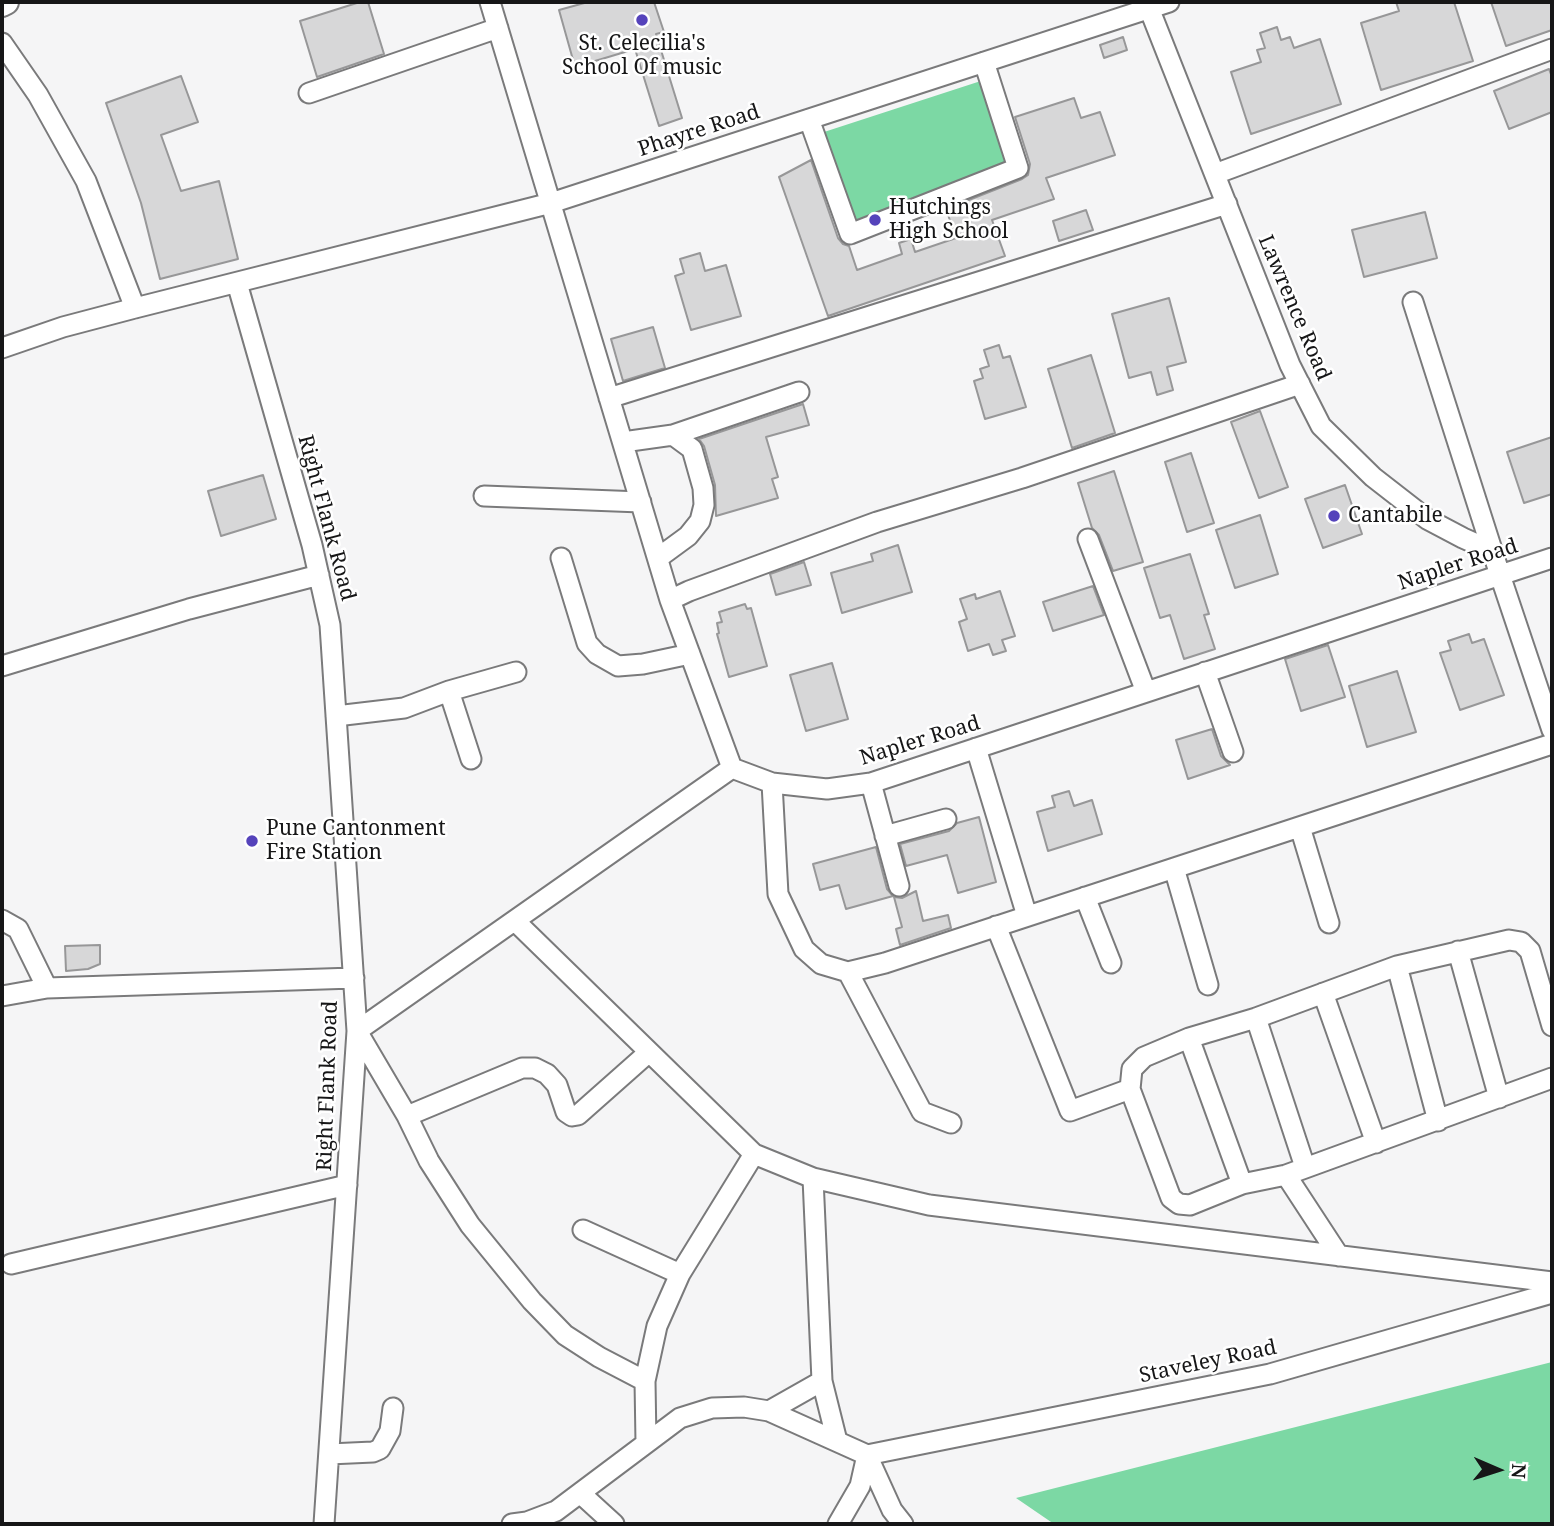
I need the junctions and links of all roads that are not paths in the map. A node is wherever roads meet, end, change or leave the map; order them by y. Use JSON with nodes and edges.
{"nodes":[{"id":1,"x":490,"y":2,"type":"edge"},
{"id":2,"x":1169,"y":2,"type":"edge"},
{"id":3,"x":1149,"y":8,"type":"junction"},
{"id":4,"x":498,"y":28,"type":"junction"},
{"id":5,"x":2,"y":43,"type":"edge"},
{"id":6,"x":1552,"y":49,"type":"edge"},
{"id":7,"x":984,"y":62,"type":"junction"},
{"id":8,"x":309,"y":93,"type":"dead end"},
{"id":9,"x":809,"y":119,"type":"junction"},
{"id":10,"x":1214,"y":174,"type":"junction"},
{"id":11,"x":551,"y":203,"type":"junction"},
{"id":12,"x":1227,"y":204,"type":"junction"},
{"id":13,"x":237,"y":283,"type":"junction"},
{"id":14,"x":1413,"y":302,"type":"dead end"},
{"id":15,"x":135,"y":307,"type":"junction"},
{"id":16,"x":2,"y":348,"type":"edge"},
{"id":17,"x":1300,"y":384,"type":"junction"},
{"id":18,"x":799,"y":392,"type":"dead end"},
{"id":19,"x":610,"y":398,"type":"junction"},
{"id":20,"x":673,"y":435,"type":"junction"},
{"id":21,"x":623,"y":442,"type":"junction"},
{"id":22,"x":484,"y":496,"type":"dead end"},
{"id":23,"x":641,"y":502,"type":"junction"},
{"id":24,"x":1088,"y":539,"type":"dead end"},
{"id":25,"x":1492,"y":551,"type":"junction"},
{"id":26,"x":561,"y":558,"type":"dead end"},
{"id":27,"x":658,"y":558,"type":"junction"},
{"id":28,"x":1552,"y":558,"type":"edge"},
{"id":29,"x":319,"y":575,"type":"junction"},
{"id":30,"x":1500,"y":575,"type":"junction"},
{"id":31,"x":670,"y":600,"type":"junction"},
{"id":32,"x":690,"y":654,"type":"junction"},
{"id":33,"x":2,"y":666,"type":"edge"},
{"id":34,"x":516,"y":672,"type":"dead end"},
{"id":35,"x":1205,"y":672,"type":"junction"},
{"id":36,"x":449,"y":691,"type":"junction"},
{"id":37,"x":1146,"y":692,"type":"junction"},
{"id":38,"x":336,"y":716,"type":"junction"},
{"id":39,"x":1552,"y":730,"type":"edge"},
{"id":40,"x":1552,"y":744,"type":"edge"},
{"id":41,"x":976,"y":748,"type":"junction"},
{"id":42,"x":1233,"y":752,"type":"dead end"},
{"id":43,"x":471,"y":759,"type":"dead end"},
{"id":44,"x":732,"y":768,"type":"junction"},
{"id":45,"x":772,"y":783,"type":"junction"},
{"id":46,"x":871,"y":783,"type":"junction"},
{"id":47,"x":946,"y":819,"type":"dead end"},
{"id":48,"x":1300,"y":827,"type":"junction"},
{"id":49,"x":886,"y":836,"type":"junction"},
{"id":50,"x":1174,"y":868,"type":"junction"},
{"id":51,"x":900,"y":886,"type":"dead end"},
{"id":52,"x":1085,"y":897,"type":"junction"},
{"id":53,"x":1027,"y":916,"type":"junction"},
{"id":54,"x":2,"y":919,"type":"edge"},
{"id":55,"x":515,"y":921,"type":"junction"},
{"id":56,"x":1329,"y":923,"type":"dead end"},
{"id":57,"x":996,"y":926,"type":"junction"},
{"id":58,"x":1458,"y":951,"type":"junction"},
{"id":59,"x":1111,"y":963,"type":"dead end"},
{"id":60,"x":1397,"y":966,"type":"junction"},
{"id":61,"x":848,"y":972,"type":"junction"},
{"id":62,"x":354,"y":978,"type":"junction"},
{"id":63,"x":1208,"y":985,"type":"dead end"},
{"id":64,"x":47,"y":988,"type":"junction"},
{"id":65,"x":1323,"y":993,"type":"junction"},
{"id":66,"x":2,"y":996,"type":"edge"},
{"id":67,"x":1256,"y":1018,"type":"junction"},
{"id":68,"x":1552,"y":1026,"type":"edge"},
{"id":69,"x":358,"y":1031,"type":"junction"},
{"id":70,"x":1189,"y":1038,"type":"junction"},
{"id":71,"x":648,"y":1053,"type":"junction"},
{"id":72,"x":1552,"y":1078,"type":"edge"},
{"id":73,"x":1130,"y":1089,"type":"junction"},
{"id":74,"x":1499,"y":1098,"type":"junction"},
{"id":75,"x":408,"y":1116,"type":"junction"},
{"id":76,"x":1438,"y":1121,"type":"junction"},
{"id":77,"x":951,"y":1123,"type":"dead end"},
{"id":78,"x":1376,"y":1143,"type":"junction"},
{"id":79,"x":754,"y":1154,"type":"junction"},
{"id":80,"x":1305,"y":1167,"type":"junction"},
{"id":81,"x":1286,"y":1175,"type":"junction"},
{"id":82,"x":813,"y":1178,"type":"junction"},
{"id":83,"x":1241,"y":1184,"type":"junction"},
{"id":84,"x":347,"y":1185,"type":"junction"},
{"id":85,"x":583,"y":1230,"type":"dead end"},
{"id":86,"x":1339,"y":1256,"type":"junction"},
{"id":87,"x":11,"y":1264,"type":"dead end"},
{"id":88,"x":680,"y":1275,"type":"junction"},
{"id":89,"x":1552,"y":1282,"type":"edge"},
{"id":90,"x":1552,"y":1293,"type":"edge"},
{"id":91,"x":645,"y":1381,"type":"junction"},
{"id":92,"x":822,"y":1381,"type":"junction"},
{"id":93,"x":393,"y":1408,"type":"dead end"},
{"id":94,"x":769,"y":1411,"type":"junction"},
{"id":95,"x":837,"y":1441,"type":"junction"},
{"id":96,"x":646,"y":1443,"type":"junction"},
{"id":97,"x":329,"y":1454,"type":"junction"},
{"id":98,"x":867,"y":1455,"type":"junction"},
{"id":99,"x":580,"y":1493,"type":"junction"},
{"id":100,"x":324,"y":1524,"type":"edge"},
{"id":101,"x":512,"y":1524,"type":"edge"},
{"id":102,"x":614,"y":1524,"type":"edge"},
{"id":103,"x":838,"y":1524,"type":"edge"},
{"id":104,"x":903,"y":1524,"type":"edge"}],
"edges":[{"from":1,"to":4,"type":"street"},
{"from":2,"to":3,"type":"street","name":"Phayre Road"},
{"from":3,"to":7,"type":"street","name":"Phayre Road"},
{"from":3,"to":10,"type":"street","name":"Lawrence Road"},
{"from":4,"to":8,"type":"street"},
{"from":4,"to":11,"type":"street"},
{"from":5,"to":15,"type":"street"},
{"from":6,"to":10,"type":"street"},
{"from":7,"to":9,"type":"street","name":"Phayre Road"},
{"from":7,"to":9,"type":"street"},
{"from":9,"to":11,"type":"street","name":"Phayre Road"},
{"from":10,"to":12,"type":"street","name":"Lawrence Road"},
{"from":11,"to":13,"type":"street","name":"Phayre Road"},
{"from":11,"to":19,"type":"street"},
{"from":12,"to":17,"type":"street","name":"Lawrence Road"},
{"from":12,"to":19,"type":"street"},
{"from":13,"to":15,"type":"street","name":"Phayre Road"},
{"from":13,"to":29,"type":"street","name":"Right Flank Road"},
{"from":14,"to":25,"type":"street"},
{"from":15,"to":16,"type":"street","name":"Phayre Road"},
{"from":17,"to":25,"type":"street","name":"Lawrence Road"},
{"from":17,"to":31,"type":"street"},
{"from":18,"to":20,"type":"street"},
{"from":19,"to":21,"type":"street"},
{"from":20,"to":21,"type":"street"},
{"from":20,"to":27,"type":"street"},
{"from":21,"to":23,"type":"street"},
{"from":22,"to":23,"type":"street"},
{"from":23,"to":27,"type":"street"},
{"from":24,"to":37,"type":"street"},
{"from":25,"to":30,"type":"street"},
{"from":26,"to":32,"type":"street"},
{"from":27,"to":31,"type":"street"},
{"from":28,"to":30,"type":"street","name":"Napler Road"},
{"from":29,"to":33,"type":"street"},
{"from":29,"to":38,"type":"street","name":"Right Flank Road"},
{"from":30,"to":35,"type":"street","name":"Napler Road"},
{"from":30,"to":39,"type":"street"},
{"from":31,"to":32,"type":"street"},
{"from":32,"to":44,"type":"street"},
{"from":34,"to":36,"type":"street"},
{"from":35,"to":37,"type":"street","name":"Napler Road"},
{"from":35,"to":42,"type":"street"},
{"from":36,"to":38,"type":"street"},
{"from":36,"to":43,"type":"street"},
{"from":37,"to":41,"type":"street","name":"Napler Road"},
{"from":38,"to":62,"type":"street","name":"Right Flank Road"},
{"from":40,"to":48,"type":"street"},
{"from":41,"to":46,"type":"street","name":"Napler Road"},
{"from":41,"to":53,"type":"street"},
{"from":44,"to":45,"type":"street","name":"Napler Road"},
{"from":44,"to":55,"type":"street"},
{"from":45,"to":46,"type":"street","name":"Napler Road"},
{"from":45,"to":61,"type":"street"},
{"from":46,"to":49,"type":"street"},
{"from":47,"to":49,"type":"street"},
{"from":48,"to":50,"type":"street"},
{"from":48,"to":56,"type":"street"},
{"from":49,"to":51,"type":"street"},
{"from":50,"to":52,"type":"street"},
{"from":50,"to":63,"type":"street"},
{"from":52,"to":53,"type":"street"},
{"from":52,"to":59,"type":"street"},
{"from":53,"to":57,"type":"street"},
{"from":54,"to":64,"type":"street"},
{"from":55,"to":69,"type":"street"},
{"from":55,"to":71,"type":"street"},
{"from":57,"to":61,"type":"street"},
{"from":57,"to":73,"type":"street"},
{"from":58,"to":60,"type":"street"},
{"from":58,"to":68,"type":"street"},
{"from":58,"to":74,"type":"street"},
{"from":60,"to":65,"type":"street"},
{"from":60,"to":76,"type":"street"},
{"from":61,"to":77,"type":"street"},
{"from":62,"to":64,"type":"street"},
{"from":62,"to":69,"type":"street","name":"Right Flank Road"},
{"from":64,"to":66,"type":"street"},
{"from":65,"to":67,"type":"street"},
{"from":65,"to":78,"type":"street"},
{"from":67,"to":70,"type":"street"},
{"from":67,"to":80,"type":"street"},
{"from":69,"to":75,"type":"street"},
{"from":69,"to":84,"type":"street","name":"Right Flank Road"},
{"from":70,"to":73,"type":"street"},
{"from":70,"to":83,"type":"street"},
{"from":71,"to":75,"type":"street"},
{"from":71,"to":79,"type":"street"},
{"from":72,"to":74,"type":"street"},
{"from":73,"to":83,"type":"street"},
{"from":74,"to":76,"type":"street"},
{"from":75,"to":91,"type":"street"},
{"from":76,"to":78,"type":"street"},
{"from":78,"to":80,"type":"street"},
{"from":79,"to":82,"type":"street"},
{"from":79,"to":88,"type":"street"},
{"from":80,"to":81,"type":"street"},
{"from":81,"to":83,"type":"street"},
{"from":81,"to":86,"type":"street"},
{"from":82,"to":86,"type":"street"},
{"from":82,"to":92,"type":"street"},
{"from":84,"to":87,"type":"street"},
{"from":84,"to":97,"type":"street","name":"Right Flank Road"},
{"from":85,"to":88,"type":"street"},
{"from":86,"to":89,"type":"street"},
{"from":88,"to":91,"type":"street"},
{"from":90,"to":98,"type":"street","name":"Staveley Road"},
{"from":91,"to":96,"type":"street"},
{"from":92,"to":94,"type":"street"},
{"from":92,"to":95,"type":"street"},
{"from":93,"to":97,"type":"street"},
{"from":94,"to":95,"type":"street"},
{"from":94,"to":96,"type":"street"},
{"from":95,"to":98,"type":"street"},
{"from":96,"to":99,"type":"street"},
{"from":97,"to":100,"type":"street","name":"Right Flank Road"},
{"from":98,"to":103,"type":"street"},
{"from":98,"to":104,"type":"street"},
{"from":99,"to":101,"type":"street"},
{"from":99,"to":102,"type":"street"}]}
